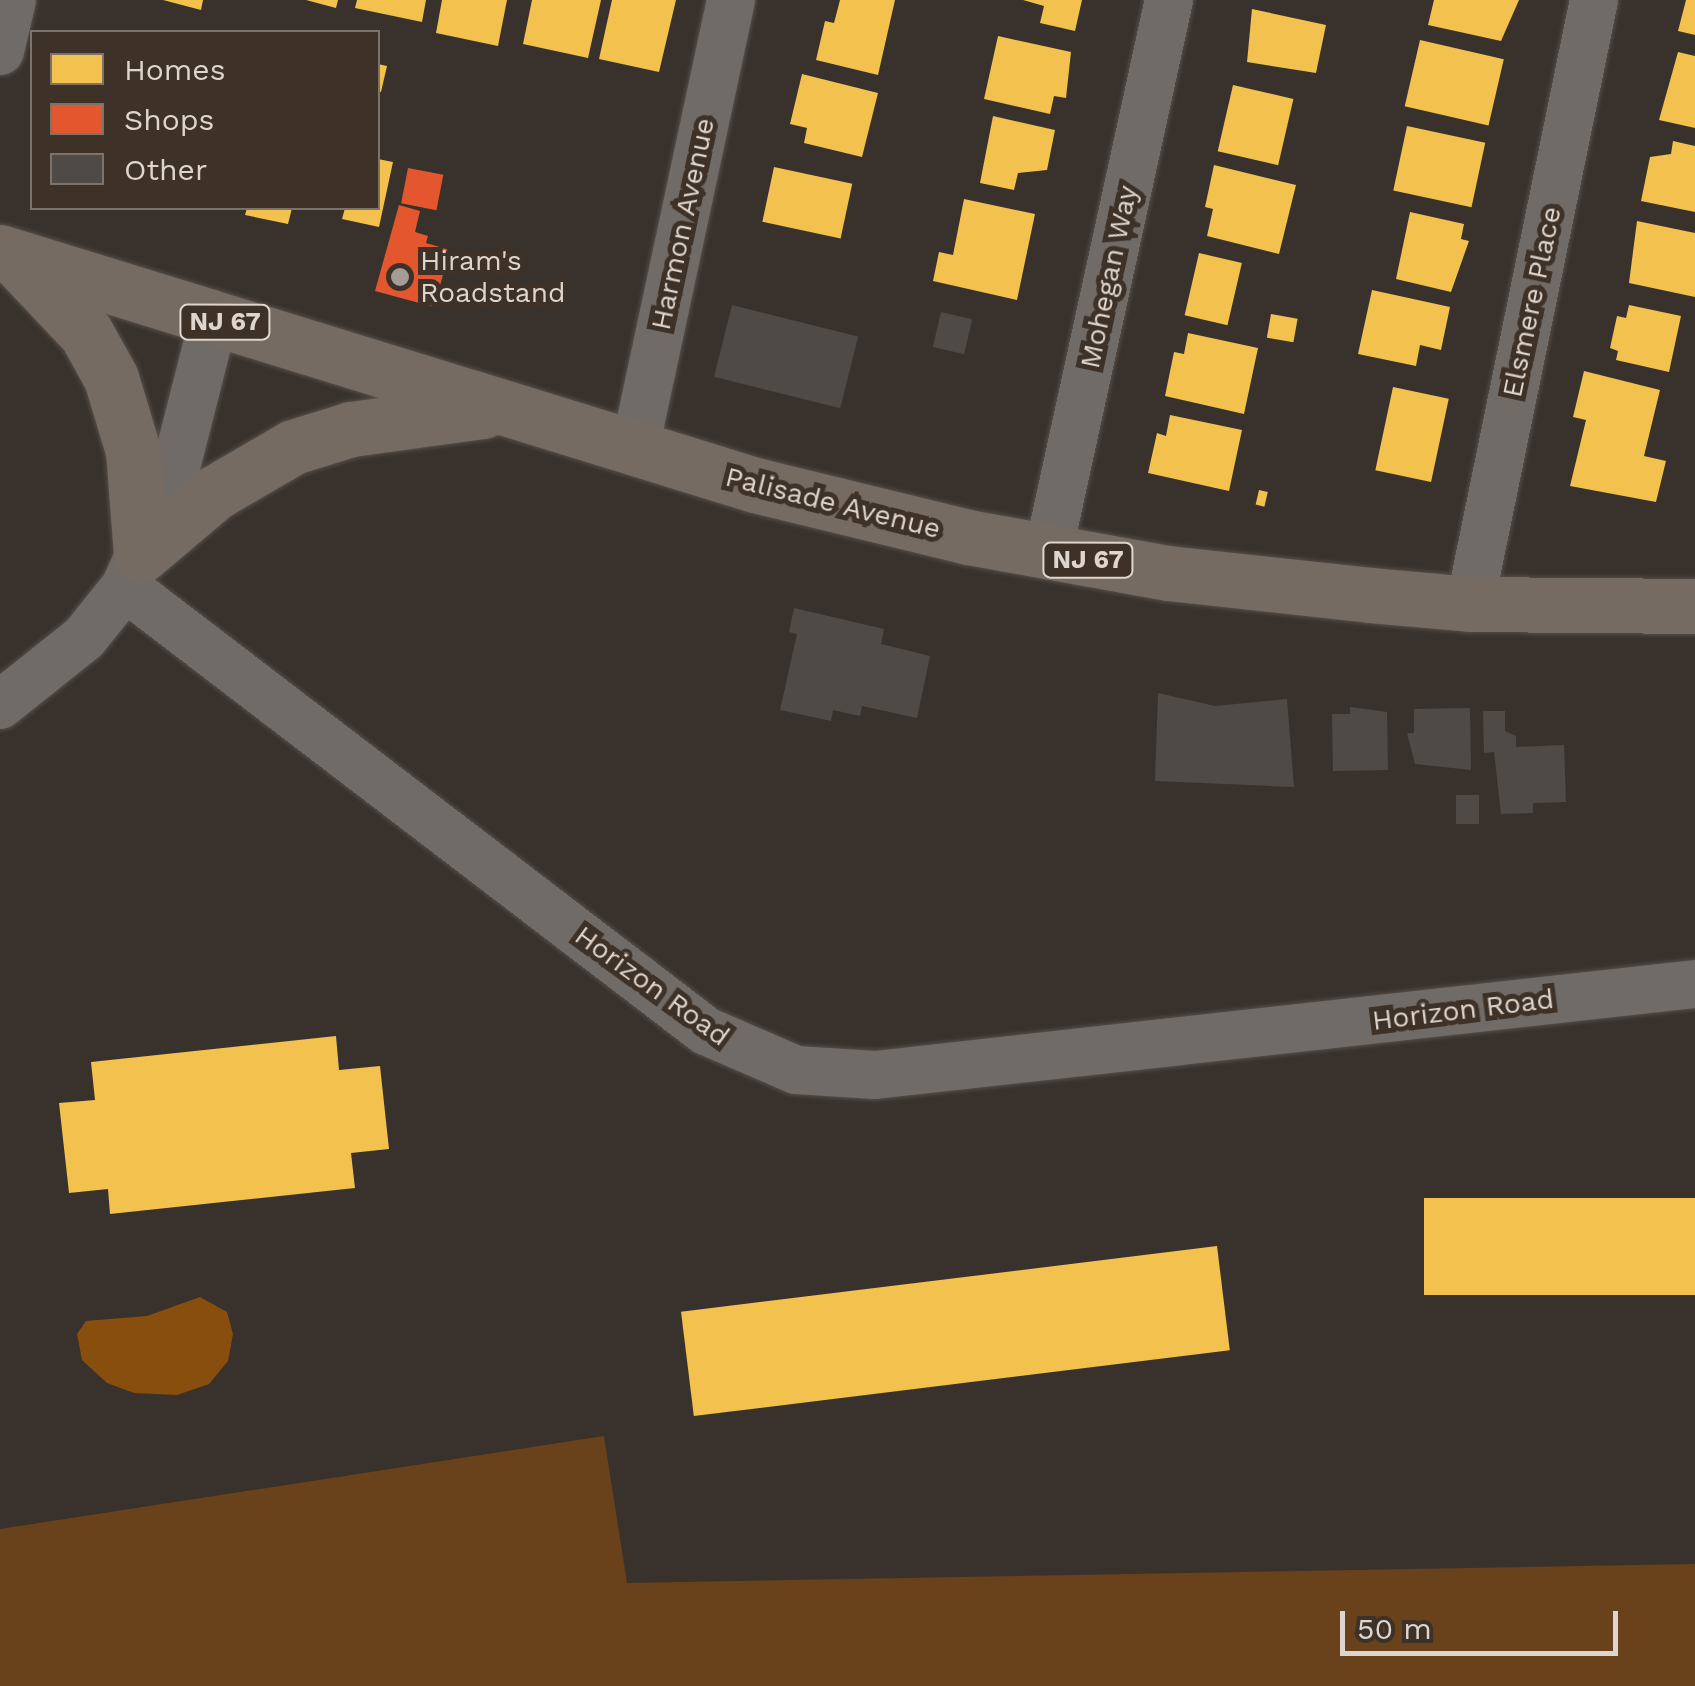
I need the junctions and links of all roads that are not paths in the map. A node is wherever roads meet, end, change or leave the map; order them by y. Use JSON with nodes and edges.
{"nodes":[{"id":1,"x":12,"y":0,"type":"edge"},
{"id":2,"x":732,"y":0,"type":"edge"},
{"id":3,"x":1169,"y":0,"type":"edge"},
{"id":4,"x":1594,"y":0,"type":"edge"},
{"id":5,"x":0,"y":50,"type":"edge"},
{"id":6,"x":7,"y":254,"type":"edge"},
{"id":7,"x":214,"y":318,"type":"junction"},
{"id":8,"x":499,"y":408,"type":"junction"},
{"id":9,"x":636,"y":448,"type":"junction"},
{"id":10,"x":1048,"y":554,"type":"junction"},
{"id":11,"x":133,"y":571,"type":"junction"},
{"id":12,"x":1470,"y":604,"type":"junction"},
{"id":13,"x":1695,"y":606,"type":"edge"},
{"id":14,"x":0,"y":705,"type":"edge"},
{"id":15,"x":1695,"y":984,"type":"edge"}],
"edges":[{"from":1,"to":5,"type":"street"},
{"from":2,"to":9,"type":"street","name":"Harmon Avenue"},
{"from":3,"to":10,"type":"street","name":"Mohegan Way"},
{"from":4,"to":12,"type":"street","name":"Elsmere Place"},
{"from":6,"to":7,"type":"main road","name":"Palisade Avenue","number":"NJ 67"},
{"from":6,"to":11,"type":"main road"},
{"from":7,"to":8,"type":"main road","name":"Palisade Avenue","number":"NJ 67"},
{"from":7,"to":11,"type":"street"},
{"from":8,"to":9,"type":"main road","name":"Palisade Avenue","number":"NJ 67"},
{"from":8,"to":11,"type":"main road"},
{"from":9,"to":10,"type":"main road","name":"Palisade Avenue","number":"NJ 67"},
{"from":10,"to":12,"type":"main road","name":"Palisade Avenue","number":"NJ 67"},
{"from":11,"to":14,"type":"street"},
{"from":11,"to":15,"type":"street","name":"Horizon Road"},
{"from":12,"to":13,"type":"main road","name":"Palisade Avenue","number":"NJ 67"}]}
